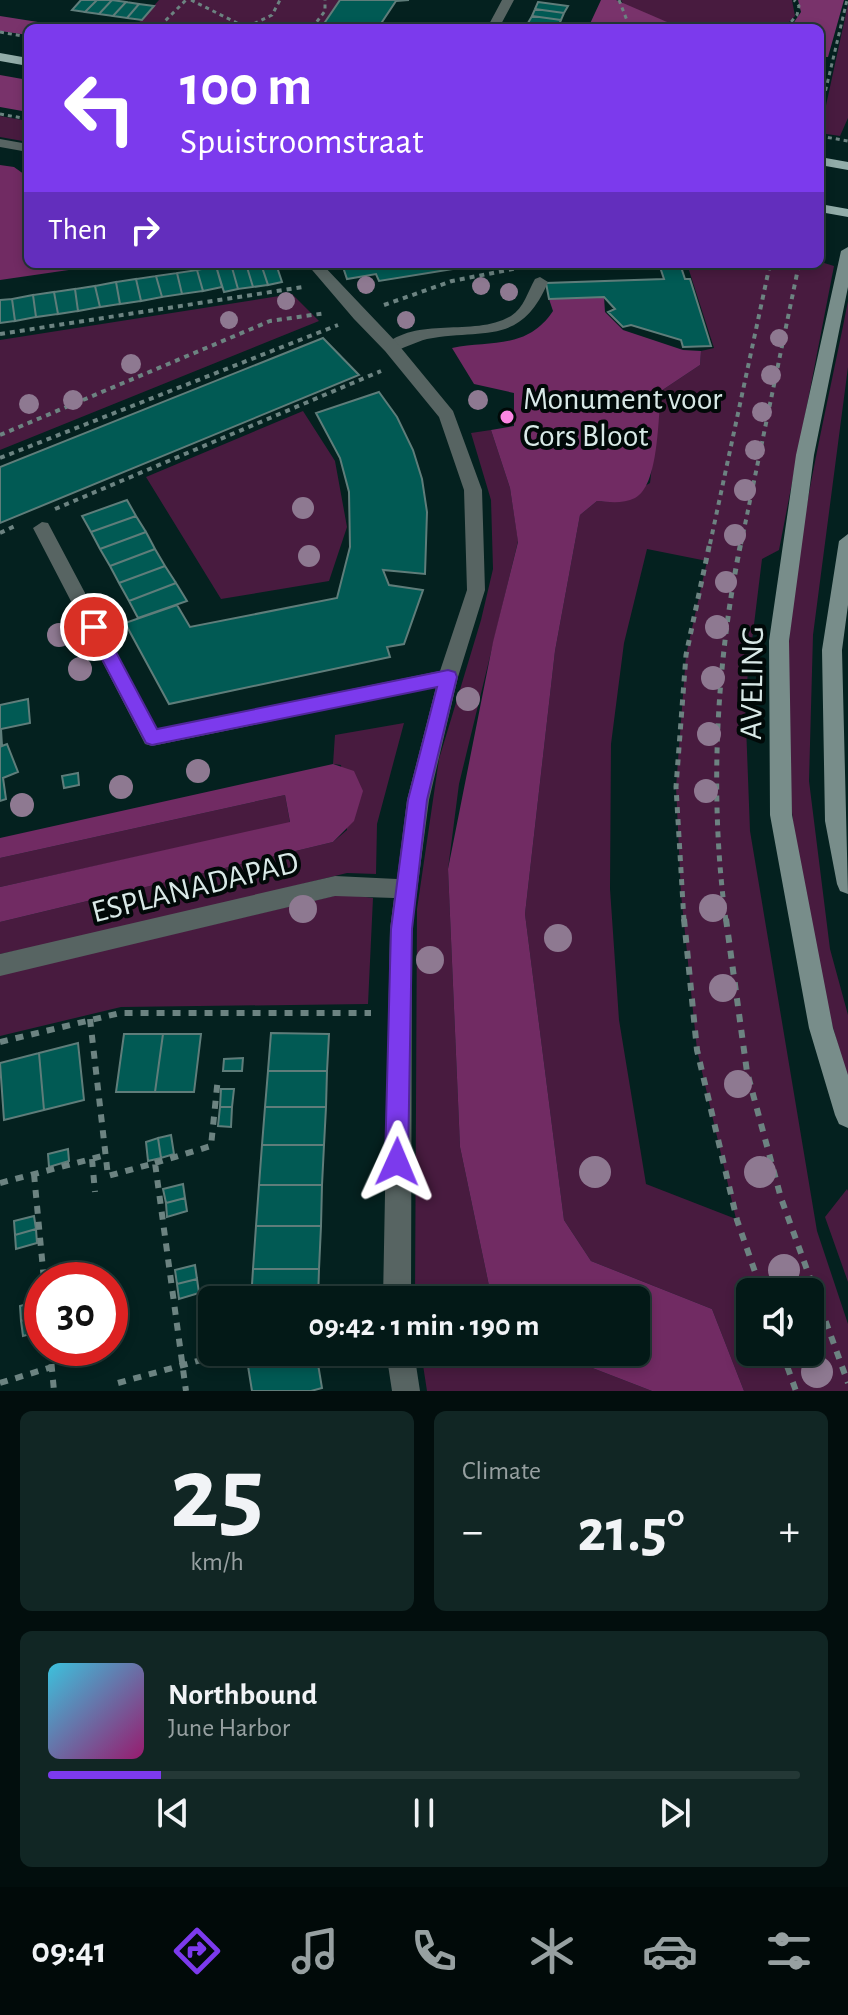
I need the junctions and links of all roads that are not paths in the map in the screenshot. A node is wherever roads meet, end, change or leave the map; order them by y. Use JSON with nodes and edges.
{"nodes":[{"id":1,"x":508,"y":0,"type":"edge"},
{"id":2,"x":495,"y":24,"type":"edge"},
{"id":3,"x":0,"y":57,"type":"edge"},
{"id":4,"x":24,"y":61,"type":"edge"},
{"id":5,"x":0,"y":143,"type":"edge"},
{"id":6,"x":24,"y":147,"type":"edge"},
{"id":7,"x":824,"y":162,"type":"edge"},
{"id":8,"x":848,"y":166,"type":"edge"},
{"id":9,"x":824,"y":209,"type":"edge"},
{"id":10,"x":848,"y":213,"type":"edge"},
{"id":11,"x":848,"y":251,"type":"edge"},
{"id":12,"x":318,"y":268,"type":"edge"},
{"id":13,"x":540,"y":282,"type":"dead end"},
{"id":14,"x":398,"y":354,"type":"junction"},
{"id":15,"x":42,"y":528,"type":"road end"},
{"id":16,"x":848,"y":541,"type":"edge"},
{"id":17,"x":448,"y":677,"type":"junction"},
{"id":18,"x":848,"y":884,"type":"edge"},
{"id":19,"x":406,"y":889,"type":"junction"},
{"id":20,"x":0,"y":965,"type":"edge"},
{"id":21,"x":848,"y":1115,"type":"edge"},
{"id":22,"x":397,"y":1286,"type":"edge"},
{"id":23,"x":402,"y":1366,"type":"edge"},
{"id":24,"x":406,"y":1391,"type":"edge"}],
"edges":[{"from":1,"to":2,"type":"street"},
{"from":3,"to":4,"type":"main road"},
{"from":5,"to":6,"type":"street"},
{"from":7,"to":8,"type":"main road"},
{"from":9,"to":10,"type":"main road"},
{"from":11,"to":21,"type":"main road","name":"AVELING"},
{"from":12,"to":14,"type":"street"},
{"from":13,"to":14,"type":"street"},
{"from":14,"to":17,"type":"street"},
{"from":15,"to":17,"type":"street"},
{"from":16,"to":18,"type":"main road"},
{"from":17,"to":19,"type":"street"},
{"from":19,"to":20,"type":"street","name":"ESPLANADAPAD"},
{"from":19,"to":22,"type":"street"},
{"from":23,"to":24,"type":"street"}]}
